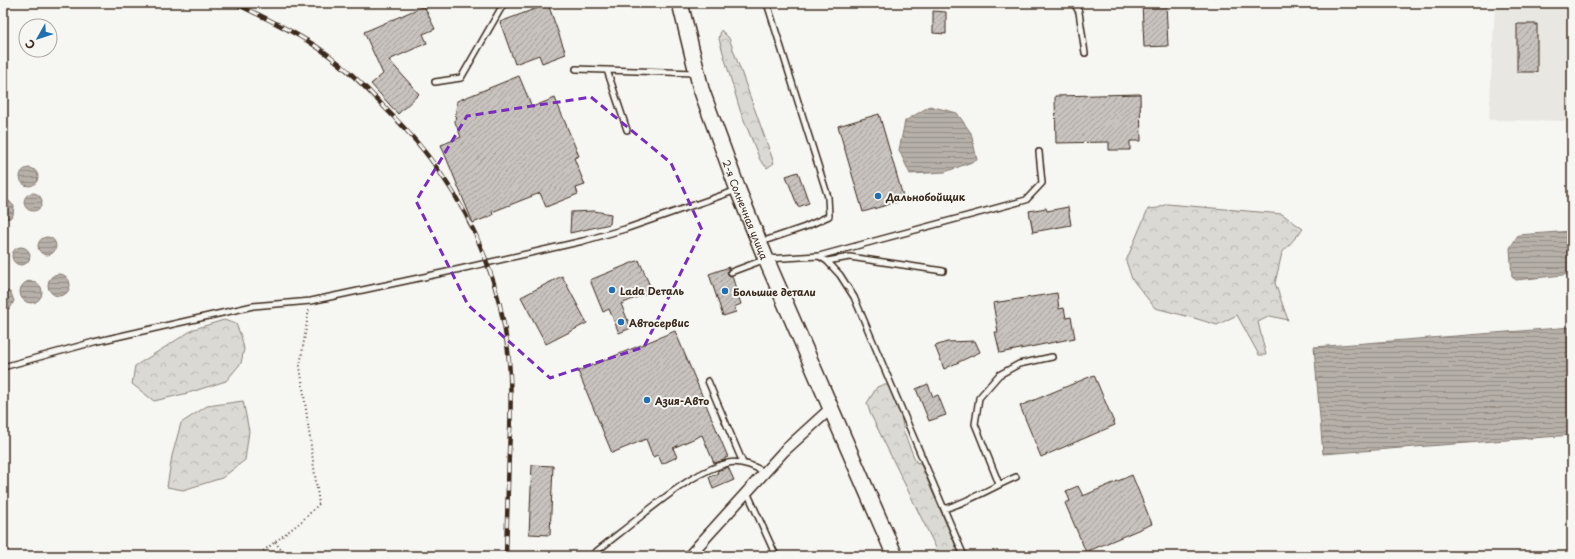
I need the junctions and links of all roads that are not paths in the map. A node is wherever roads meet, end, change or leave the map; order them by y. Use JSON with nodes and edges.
{"nodes":[{"id":1,"x":504,"y":3,"type":"edge"},
{"id":2,"x":680,"y":3,"type":"edge"},
{"id":3,"x":767,"y":3,"type":"edge"},
{"id":4,"x":1074,"y":3,"type":"edge"},
{"id":5,"x":1085,"y":53,"type":"dead end"},
{"id":6,"x":576,"y":69,"type":"dead end"},
{"id":7,"x":608,"y":70,"type":"junction"},
{"id":8,"x":697,"y":73,"type":"junction"},
{"id":9,"x":435,"y":82,"type":"dead end"},
{"id":10,"x":627,"y":130,"type":"dead end"},
{"id":11,"x":1038,"y":152,"type":"dead end"},
{"id":12,"x":738,"y":190,"type":"junction"},
{"id":13,"x":760,"y":242,"type":"junction"},
{"id":14,"x":819,"y":256,"type":"junction"},
{"id":15,"x":766,"y":259,"type":"junction"},
{"id":16,"x":827,"y":261,"type":"junction"},
{"id":17,"x":943,"y":271,"type":"dead end"},
{"id":18,"x":731,"y":272,"type":"dead end"},
{"id":19,"x":1052,"y":357,"type":"dead end"},
{"id":20,"x":3,"y":367,"type":"edge"},
{"id":21,"x":708,"y":381,"type":"dead end"},
{"id":22,"x":830,"y":409,"type":"junction"},
{"id":23,"x":743,"y":463,"type":"junction"},
{"id":24,"x":766,"y":473,"type":"junction"},
{"id":25,"x":1016,"y":477,"type":"dead end"},
{"id":26,"x":999,"y":484,"type":"junction"},
{"id":27,"x":747,"y":492,"type":"junction"},
{"id":28,"x":944,"y":509,"type":"junction"},
{"id":29,"x":591,"y":556,"type":"edge"},
{"id":30,"x":689,"y":556,"type":"edge"},
{"id":31,"x":776,"y":556,"type":"edge"},
{"id":32,"x":895,"y":556,"type":"edge"},
{"id":33,"x":964,"y":556,"type":"edge"}],
"edges":[{"from":1,"to":9,"type":"lane"},
{"from":2,"to":8,"type":"main road","name":"2-я Солнечная улица"},
{"from":3,"to":13,"type":"lane"},
{"from":4,"to":5,"type":"lane"},
{"from":6,"to":7,"type":"lane"},
{"from":7,"to":8,"type":"lane"},
{"from":7,"to":10,"type":"lane"},
{"from":8,"to":12,"type":"main road","name":"2-я Солнечная улица"},
{"from":11,"to":14,"type":"lane"},
{"from":12,"to":13,"type":"main road","name":"2-я Солнечная улица"},
{"from":12,"to":20,"type":"lane"},
{"from":13,"to":15,"type":"main road","name":"2-я Солнечная улица"},
{"from":14,"to":15,"type":"lane"},
{"from":14,"to":16,"type":"lane"},
{"from":15,"to":18,"type":"lane"},
{"from":15,"to":22,"type":"main road","name":"2-я Солнечная улица"},
{"from":16,"to":17,"type":"lane"},
{"from":16,"to":28,"type":"lane"},
{"from":19,"to":26,"type":"lane"},
{"from":21,"to":23,"type":"lane"},
{"from":22,"to":24,"type":"street"},
{"from":22,"to":32,"type":"main road","name":"2-я Солнечная улица"},
{"from":23,"to":24,"type":"lane"},
{"from":23,"to":29,"type":"lane"},
{"from":24,"to":27,"type":"street"},
{"from":25,"to":26,"type":"lane"},
{"from":26,"to":28,"type":"lane"},
{"from":27,"to":30,"type":"street"},
{"from":27,"to":31,"type":"lane"},
{"from":28,"to":33,"type":"lane"}]}
